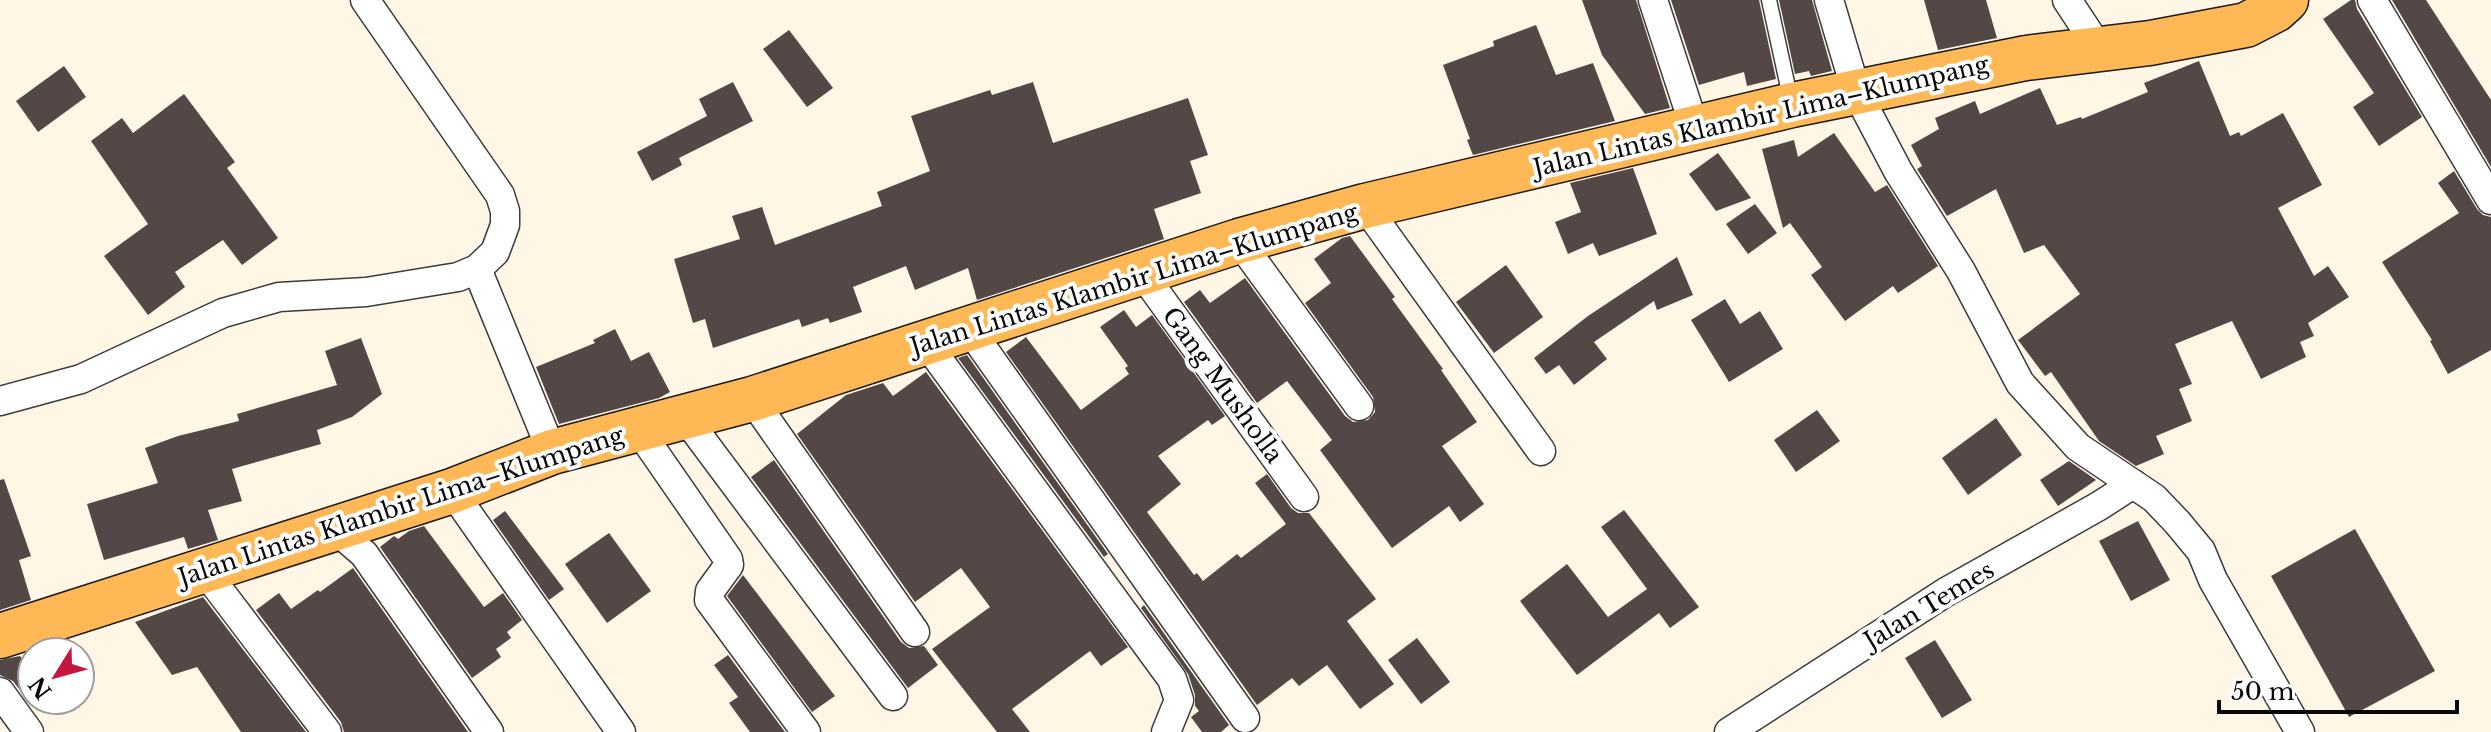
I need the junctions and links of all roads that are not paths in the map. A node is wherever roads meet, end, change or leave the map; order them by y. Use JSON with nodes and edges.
{"nodes":[{"id":1,"x":365,"y":0,"type":"edge"},
{"id":2,"x":1653,"y":0,"type":"edge"},
{"id":3,"x":1769,"y":0,"type":"edge"},
{"id":4,"x":1829,"y":0,"type":"edge"},
{"id":5,"x":2067,"y":0,"type":"edge"},
{"id":6,"x":2286,"y":0,"type":"edge"},
{"id":7,"x":2372,"y":0,"type":"edge"},
{"id":8,"x":2100,"y":50,"type":"junction"},
{"id":9,"x":1856,"y":91,"type":"junction"},
{"id":10,"x":1792,"y":105,"type":"junction"},
{"id":11,"x":1695,"y":129,"type":"junction"},
{"id":12,"x":2491,"y":200,"type":"edge"},
{"id":13,"x":1365,"y":206,"type":"junction"},
{"id":14,"x":1239,"y":241,"type":"junction"},
{"id":15,"x":477,"y":269,"type":"junction"},
{"id":16,"x":1142,"y":273,"type":"junction"},
{"id":17,"x":970,"y":330,"type":"junction"},
{"id":18,"x":927,"y":344,"type":"junction"},
{"id":19,"x":752,"y":399,"type":"junction"},
{"id":20,"x":0,"y":401,"type":"edge"},
{"id":21,"x":1359,"y":406,"type":"dead end"},
{"id":22,"x":684,"y":416,"type":"junction"},
{"id":23,"x":638,"y":429,"type":"junction"},
{"id":24,"x":1541,"y":451,"type":"dead end"},
{"id":25,"x":552,"y":452,"type":"junction"},
{"id":26,"x":2133,"y":484,"type":"junction"},
{"id":27,"x":452,"y":491,"type":"junction"},
{"id":28,"x":1304,"y":497,"type":"dead end"},
{"id":29,"x":335,"y":529,"type":"junction"},
{"id":30,"x":204,"y":570,"type":"junction"},
{"id":31,"x":915,"y":632,"type":"dead end"},
{"id":32,"x":0,"y":636,"type":"edge"},
{"id":33,"x":0,"y":692,"type":"edge"},
{"id":34,"x":893,"y":696,"type":"dead end"},
{"id":35,"x":1245,"y":718,"type":"dead end"},
{"id":36,"x":29,"y":732,"type":"edge"},
{"id":37,"x":327,"y":732,"type":"edge"},
{"id":38,"x":489,"y":732,"type":"edge"},
{"id":39,"x":621,"y":732,"type":"edge"},
{"id":40,"x":806,"y":732,"type":"edge"},
{"id":41,"x":1166,"y":732,"type":"edge"},
{"id":42,"x":1729,"y":732,"type":"edge"},
{"id":43,"x":2300,"y":732,"type":"edge"}],
"edges":[{"from":1,"to":15,"type":"street"},
{"from":2,"to":11,"type":"street"},
{"from":3,"to":10,"type":"lane"},
{"from":4,"to":9,"type":"street"},
{"from":5,"to":8,"type":"street"},
{"from":6,"to":8,"type":"main road","name":"Jalan Lintas Klambir Lima–Klumpang"},
{"from":7,"to":12,"type":"street"},
{"from":8,"to":9,"type":"main road","name":"Jalan Lintas Klambir Lima–Klumpang"},
{"from":9,"to":10,"type":"main road","name":"Jalan Lintas Klambir Lima–Klumpang"},
{"from":9,"to":26,"type":"street"},
{"from":10,"to":11,"type":"main road","name":"Jalan Lintas Klambir Lima–Klumpang"},
{"from":11,"to":13,"type":"main road","name":"Jalan Lintas Klambir Lima–Klumpang"},
{"from":13,"to":14,"type":"main road","name":"Jalan Lintas Klambir Lima–Klumpang"},
{"from":13,"to":24,"type":"street"},
{"from":14,"to":16,"type":"main road","name":"Jalan Lintas Klambir Lima–Klumpang"},
{"from":14,"to":21,"type":"street"},
{"from":15,"to":20,"type":"street"},
{"from":15,"to":25,"type":"street"},
{"from":16,"to":17,"type":"main road","name":"Jalan Lintas Klambir Lima–Klumpang"},
{"from":16,"to":28,"type":"street","name":"Gang Musholla"},
{"from":17,"to":18,"type":"main road","name":"Jalan Lintas Klambir Lima–Klumpang"},
{"from":17,"to":35,"type":"street"},
{"from":18,"to":19,"type":"main road","name":"Jalan Lintas Klambir Lima–Klumpang"},
{"from":18,"to":41,"type":"street"},
{"from":19,"to":22,"type":"main road","name":"Jalan Lintas Klambir Lima–Klumpang"},
{"from":19,"to":31,"type":"street"},
{"from":22,"to":23,"type":"main road","name":"Jalan Lintas Klambir Lima–Klumpang"},
{"from":22,"to":34,"type":"street"},
{"from":23,"to":25,"type":"main road","name":"Jalan Lintas Klambir Lima–Klumpang"},
{"from":23,"to":40,"type":"street"},
{"from":25,"to":27,"type":"main road","name":"Jalan Lintas Klambir Lima–Klumpang"},
{"from":26,"to":42,"type":"street","name":"Jalan Temes"},
{"from":26,"to":43,"type":"street"},
{"from":27,"to":29,"type":"main road","name":"Jalan Lintas Klambir Lima–Klumpang"},
{"from":27,"to":39,"type":"street"},
{"from":29,"to":30,"type":"main road","name":"Jalan Lintas Klambir Lima–Klumpang"},
{"from":29,"to":38,"type":"street"},
{"from":30,"to":32,"type":"main road","name":"Jalan Lintas Klambir Lima–Klumpang"},
{"from":30,"to":37,"type":"street"},
{"from":33,"to":36,"type":"street"}]}
